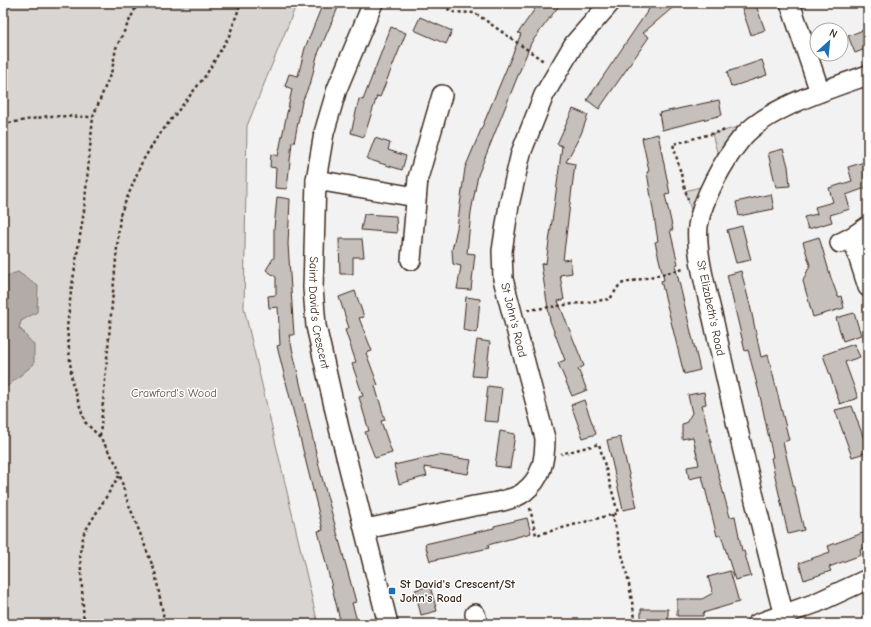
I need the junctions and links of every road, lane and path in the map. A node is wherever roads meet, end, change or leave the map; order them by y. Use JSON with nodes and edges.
{"nodes":[{"id":1,"x":138,"y":3,"type":"edge"},
{"id":2,"x":241,"y":3,"type":"edge"},
{"id":3,"x":373,"y":3,"type":"edge"},
{"id":4,"x":437,"y":3,"type":"edge"},
{"id":5,"x":610,"y":3,"type":"edge"},
{"id":6,"x":790,"y":3,"type":"edge"},
{"id":7,"x":558,"y":71,"type":"junction"},
{"id":8,"x":868,"y":75,"type":"edge"},
{"id":9,"x":820,"y":92,"type":"junction"},
{"id":10,"x":442,"y":95,"type":"dead end"},
{"id":11,"x":93,"y":117,"type":"junction"},
{"id":12,"x":3,"y":124,"type":"edge"},
{"id":13,"x":727,"y":130,"type":"dead end"},
{"id":14,"x":316,"y":180,"type":"junction"},
{"id":15,"x":416,"y":197,"type":"junction"},
{"id":16,"x":698,"y":226,"type":"junction"},
{"id":17,"x":868,"y":226,"type":"edge"},
{"id":18,"x":411,"y":260,"type":"dead end"},
{"id":19,"x":702,"y":265,"type":"junction"},
{"id":20,"x":868,"y":287,"type":"edge"},
{"id":21,"x":512,"y":313,"type":"junction"},
{"id":22,"x":100,"y":437,"type":"junction"},
{"id":23,"x":544,"y":458,"type":"junction"},
{"id":24,"x":120,"y":476,"type":"junction"},
{"id":25,"x":525,"y":490,"type":"junction"},
{"id":26,"x":612,"y":514,"type":"junction"},
{"id":27,"x":365,"y":529,"type":"junction"},
{"id":28,"x":868,"y":579,"type":"edge"},
{"id":29,"x":785,"y":620,"type":"edge"},
{"id":30,"x":84,"y":624,"type":"edge"},
{"id":31,"x":165,"y":624,"type":"edge"},
{"id":32,"x":388,"y":624,"type":"edge"},
{"id":33,"x":636,"y":624,"type":"edge"},
{"id":34,"x":757,"y":624,"type":"edge"}],
"edges":[{"from":1,"to":11,"type":"path"},
{"from":2,"to":22,"type":"path"},
{"from":3,"to":14,"type":"street","name":"Saint David's Crescent"},
{"from":4,"to":7,"type":"path"},
{"from":5,"to":7,"type":"street","name":"St John's Road"},
{"from":6,"to":9,"type":"street"},
{"from":7,"to":21,"type":"street","name":"St John's Road"},
{"from":8,"to":9,"type":"street","name":"St Elizabeth's Road"},
{"from":9,"to":16,"type":"street","name":"St Elizabeth's Road"},
{"from":10,"to":15,"type":"street"},
{"from":11,"to":12,"type":"path"},
{"from":11,"to":22,"type":"path"},
{"from":13,"to":16,"type":"path"},
{"from":14,"to":15,"type":"street"},
{"from":14,"to":27,"type":"street","name":"Saint David's Crescent"},
{"from":15,"to":18,"type":"street"},
{"from":16,"to":19,"type":"street","name":"St Elizabeth's Road"},
{"from":17,"to":20,"type":"street"},
{"from":19,"to":21,"type":"path"},
{"from":19,"to":29,"type":"street","name":"St Elizabeth's Road"},
{"from":21,"to":23,"type":"street","name":"St John's Road"},
{"from":22,"to":24,"type":"path"},
{"from":23,"to":25,"type":"street","name":"St John's Road"},
{"from":23,"to":26,"type":"path"},
{"from":24,"to":30,"type":"path"},
{"from":24,"to":31,"type":"path"},
{"from":25,"to":26,"type":"path"},
{"from":25,"to":27,"type":"street","name":"St John's Road"},
{"from":26,"to":33,"type":"path"},
{"from":27,"to":32,"type":"street","name":"Saint David's Crescent"},
{"from":28,"to":29,"type":"street"},
{"from":29,"to":34,"type":"street"}]}
